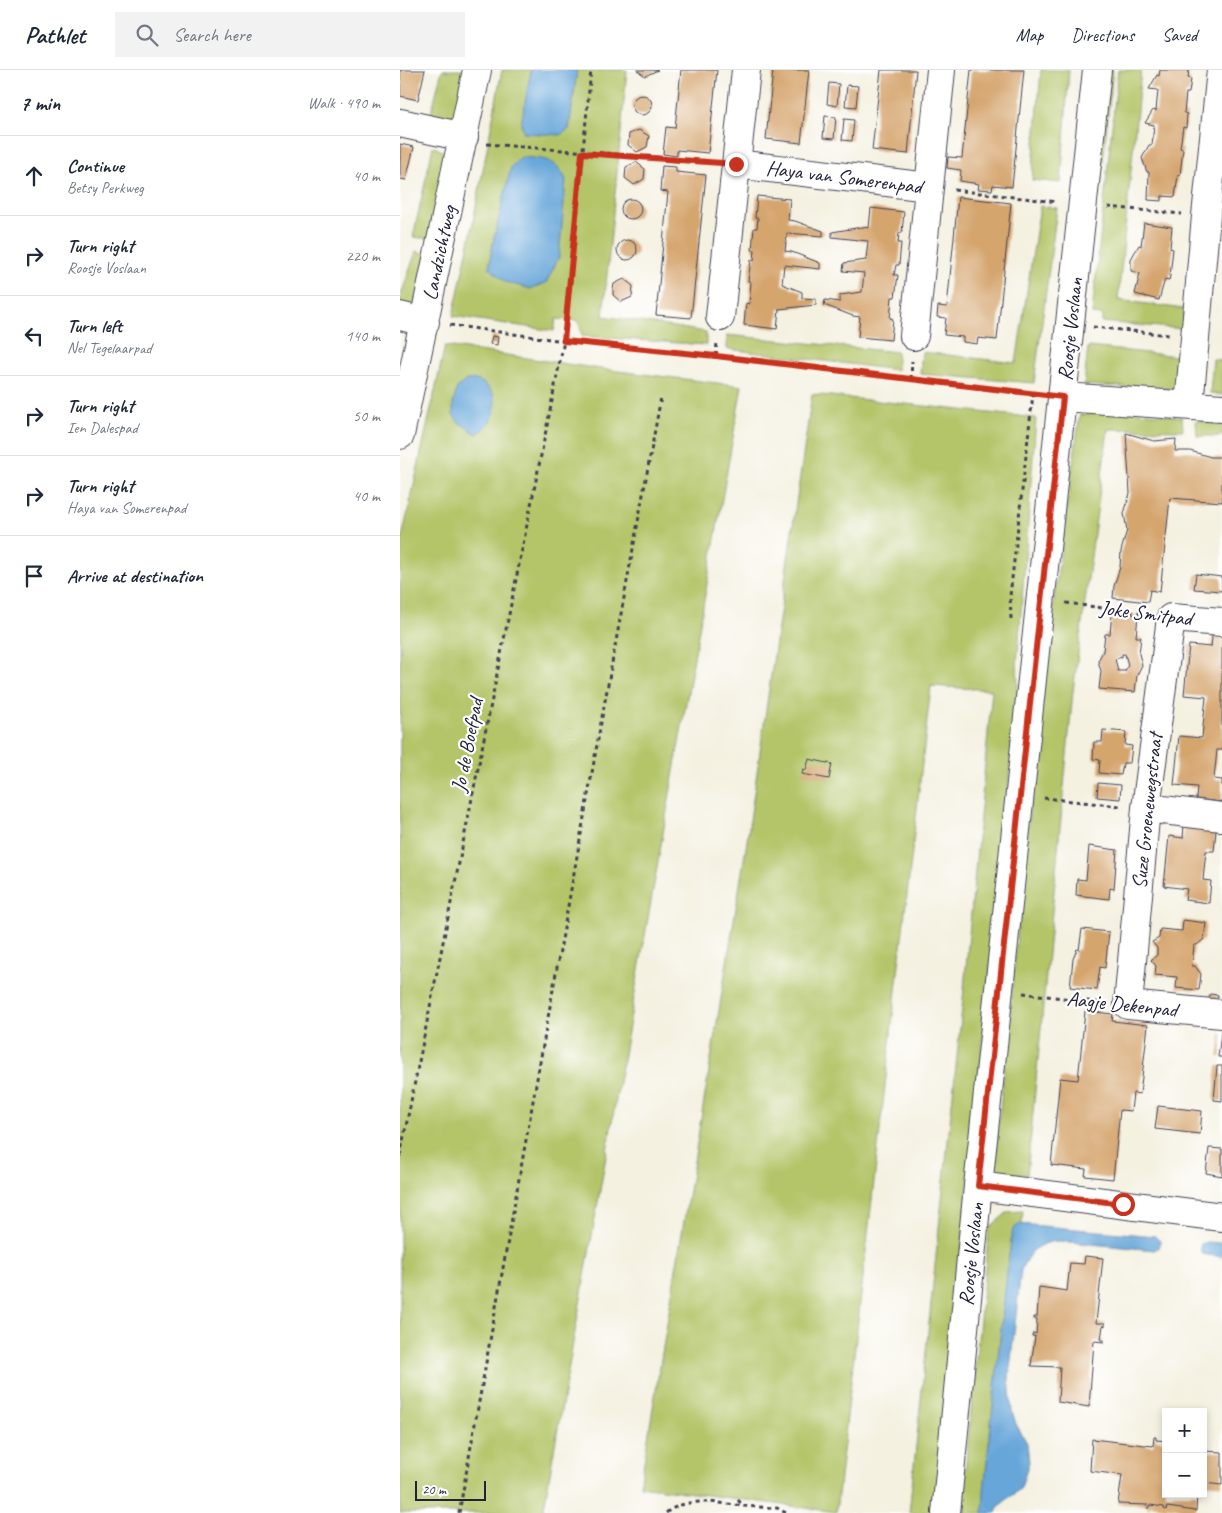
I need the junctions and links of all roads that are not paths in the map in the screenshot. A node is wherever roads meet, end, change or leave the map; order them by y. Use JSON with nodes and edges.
{"nodes":[{"id":1,"x":477,"y":70,"type":"edge"},
{"id":2,"x":746,"y":70,"type":"edge"},
{"id":3,"x":941,"y":70,"type":"edge"},
{"id":4,"x":1097,"y":70,"type":"edge"},
{"id":5,"x":1221,"y":70,"type":"edge"},
{"id":6,"x":400,"y":123,"type":"edge"},
{"id":7,"x":464,"y":137,"type":"junction"},
{"id":8,"x":736,"y":164,"type":"junction"},
{"id":9,"x":929,"y":187,"type":"junction"},
{"id":10,"x":412,"y":319,"type":"edge"},
{"id":11,"x":719,"y":330,"type":"road end"},
{"id":12,"x":914,"y":336,"type":"dead end"},
{"id":13,"x":1063,"y":397,"type":"junction"},
{"id":14,"x":1188,"y":405,"type":"junction"},
{"id":15,"x":1222,"y":408,"type":"edge"},
{"id":16,"x":400,"y":435,"type":"edge"},
{"id":17,"x":1171,"y":618,"type":"joint"},
{"id":18,"x":1222,"y":622,"type":"edge"},
{"id":19,"x":1146,"y":808,"type":"junction"},
{"id":20,"x":1222,"y":817,"type":"edge"},
{"id":21,"x":1128,"y":1005,"type":"joint"},
{"id":22,"x":1222,"y":1014,"type":"edge"},
{"id":23,"x":978,"y":1186,"type":"junction"},
{"id":24,"x":1222,"y":1217,"type":"edge"},
{"id":25,"x":946,"y":1513,"type":"edge"}],
"edges":[{"from":1,"to":7,"type":"street","name":"Landzichtweg"},
{"from":2,"to":8,"type":"street"},
{"from":3,"to":9,"type":"street"},
{"from":4,"to":13,"type":"street","name":"Roosje Voslaan"},
{"from":5,"to":14,"type":"street"},
{"from":6,"to":7,"type":"street"},
{"from":7,"to":10,"type":"street","name":"Landzichtweg"},
{"from":8,"to":9,"type":"street","name":"Haya van Somerenpad"},
{"from":8,"to":11,"type":"street"},
{"from":9,"to":12,"type":"street"},
{"from":10,"to":16,"type":"street","name":"Landzichtweg"},
{"from":13,"to":14,"type":"street"},
{"from":13,"to":23,"type":"street","name":"Roosje Voslaan"},
{"from":14,"to":15,"type":"street"},
{"from":17,"to":18,"type":"street","name":"Joke Smitpad"},
{"from":17,"to":19,"type":"street","name":"Suze Groenewegstraat"},
{"from":19,"to":20,"type":"street"},
{"from":19,"to":21,"type":"street","name":"Suze Groenewegstraat"},
{"from":21,"to":22,"type":"street","name":"Aagje Dekenpad"},
{"from":23,"to":24,"type":"street"},
{"from":23,"to":25,"type":"street","name":"Roosje Voslaan"}]}
